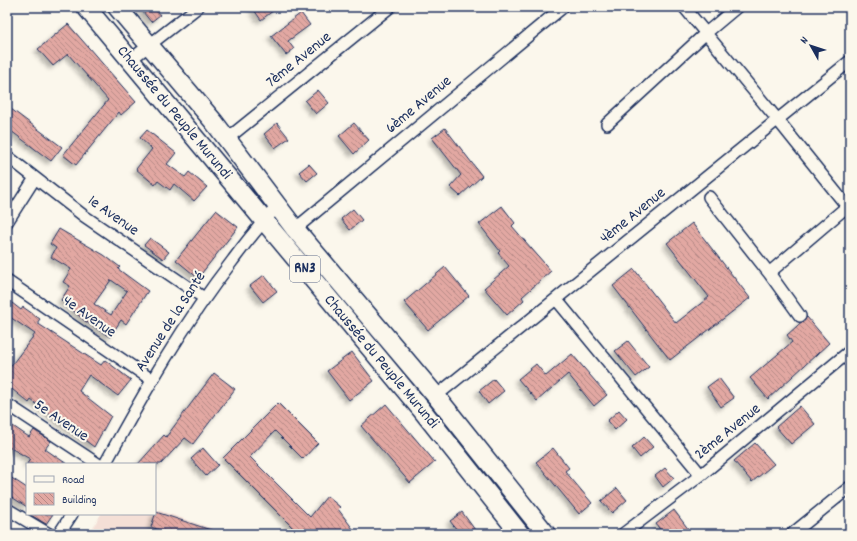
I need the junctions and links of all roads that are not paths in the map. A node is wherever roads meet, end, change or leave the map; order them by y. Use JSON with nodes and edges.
{"nodes":[{"id":1,"x":86,"y":7,"type":"edge"},
{"id":2,"x":117,"y":7,"type":"edge"},
{"id":3,"x":198,"y":7,"type":"edge"},
{"id":4,"x":390,"y":7,"type":"edge"},
{"id":5,"x":563,"y":7,"type":"edge"},
{"id":6,"x":684,"y":7,"type":"edge"},
{"id":7,"x":737,"y":7,"type":"edge"},
{"id":8,"x":706,"y":33,"type":"junction"},
{"id":9,"x":150,"y":45,"type":"junction"},
{"id":10,"x":130,"y":61,"type":"junction"},
{"id":11,"x":850,"y":61,"type":"edge"},
{"id":12,"x":777,"y":119,"type":"junction"},
{"id":13,"x":607,"y":124,"type":"dead end"},
{"id":14,"x":227,"y":139,"type":"junction"},
{"id":15,"x":7,"y":156,"type":"edge"},
{"id":16,"x":35,"y":178,"type":"junction"},
{"id":17,"x":709,"y":197,"type":"dead end"},
{"id":18,"x":278,"y":206,"type":"junction"},
{"id":19,"x":849,"y":207,"type":"edge"},
{"id":20,"x":264,"y":220,"type":"junction"},
{"id":21,"x":7,"y":222,"type":"edge"},
{"id":22,"x":295,"y":228,"type":"junction"},
{"id":23,"x":769,"y":273,"type":"junction"},
{"id":24,"x":7,"y":280,"type":"edge"},
{"id":25,"x":204,"y":298,"type":"junction"},
{"id":26,"x":556,"y":299,"type":"junction"},
{"id":27,"x":800,"y":316,"type":"dead end"},
{"id":28,"x":850,"y":351,"type":"edge"},
{"id":29,"x":152,"y":380,"type":"junction"},
{"id":30,"x":436,"y":396,"type":"junction"},
{"id":31,"x":7,"y":404,"type":"edge"},
{"id":32,"x":96,"y":463,"type":"edge"},
{"id":33,"x":106,"y":463,"type":"edge"},
{"id":34,"x":701,"y":475,"type":"junction"},
{"id":35,"x":850,"y":487,"type":"edge"},
{"id":36,"x":7,"y":509,"type":"edge"},
{"id":37,"x":71,"y":515,"type":"edge"},
{"id":38,"x":49,"y":534,"type":"edge"},
{"id":39,"x":59,"y":534,"type":"edge"},
{"id":40,"x":520,"y":534,"type":"edge"},
{"id":41,"x":546,"y":534,"type":"edge"},
{"id":42,"x":623,"y":534,"type":"edge"},
{"id":43,"x":792,"y":534,"type":"edge"}],
"edges":[{"from":1,"to":10,"type":"highway","name":"Chaussée du Peuple Murundi","number":"RN3"},
{"from":2,"to":9,"type":"highway","name":"Chaussée du Peuple Murundi","number":"RN3"},
{"from":3,"to":9,"type":"street"},
{"from":4,"to":14,"type":"street","name":"7ème Avenue"},
{"from":5,"to":22,"type":"street","name":"6ème Avenue"},
{"from":6,"to":8,"type":"street"},
{"from":7,"to":8,"type":"street"},
{"from":8,"to":12,"type":"street"},
{"from":8,"to":13,"type":"street"},
{"from":9,"to":10,"type":"street"},
{"from":9,"to":14,"type":"highway","name":"Chaussée du Peuple Murundi","number":"RN3"},
{"from":10,"to":20,"type":"highway","name":"Chaussée du Peuple Murundi","number":"RN3"},
{"from":11,"to":12,"type":"street","name":"4ème Avenue"},
{"from":12,"to":19,"type":"street"},
{"from":12,"to":26,"type":"street","name":"4ème Avenue"},
{"from":14,"to":18,"type":"highway","name":"Chaussée du Peuple Murundi","number":"RN3"},
{"from":15,"to":16,"type":"street","name":"1e Avenue"},
{"from":16,"to":21,"type":"street"},
{"from":16,"to":25,"type":"street","name":"1e Avenue"},
{"from":17,"to":23,"type":"street"},
{"from":18,"to":20,"type":"street","name":"Avenue de la Santé"},
{"from":18,"to":22,"type":"highway","name":"Chaussée du Peuple Murundi","number":"RN3"},
{"from":19,"to":23,"type":"street"},
{"from":20,"to":25,"type":"street","name":"Avenue de la Santé"},
{"from":20,"to":40,"type":"highway","name":"Chaussée du Peuple Murundi","number":"RN3"},
{"from":22,"to":30,"type":"highway","name":"Chaussée du Peuple Murundi","number":"RN3"},
{"from":23,"to":27,"type":"street"},
{"from":24,"to":29,"type":"street","name":"4e Avenue"},
{"from":25,"to":29,"type":"street","name":"Avenue de la Santé"},
{"from":26,"to":30,"type":"street","name":"4ème Avenue"},
{"from":26,"to":34,"type":"street"},
{"from":28,"to":34,"type":"street","name":"2ème Avenue"},
{"from":29,"to":33,"type":"street","name":"Avenue de la Santé"},
{"from":30,"to":41,"type":"highway","name":"Chaussée du Peuple Murundi","number":"RN3"},
{"from":31,"to":32,"type":"street","name":"5e Avenue"},
{"from":34,"to":42,"type":"street","name":"2ème Avenue"},
{"from":35,"to":43,"type":"street"},
{"from":36,"to":38,"type":"street"},
{"from":37,"to":39,"type":"street"}]}
